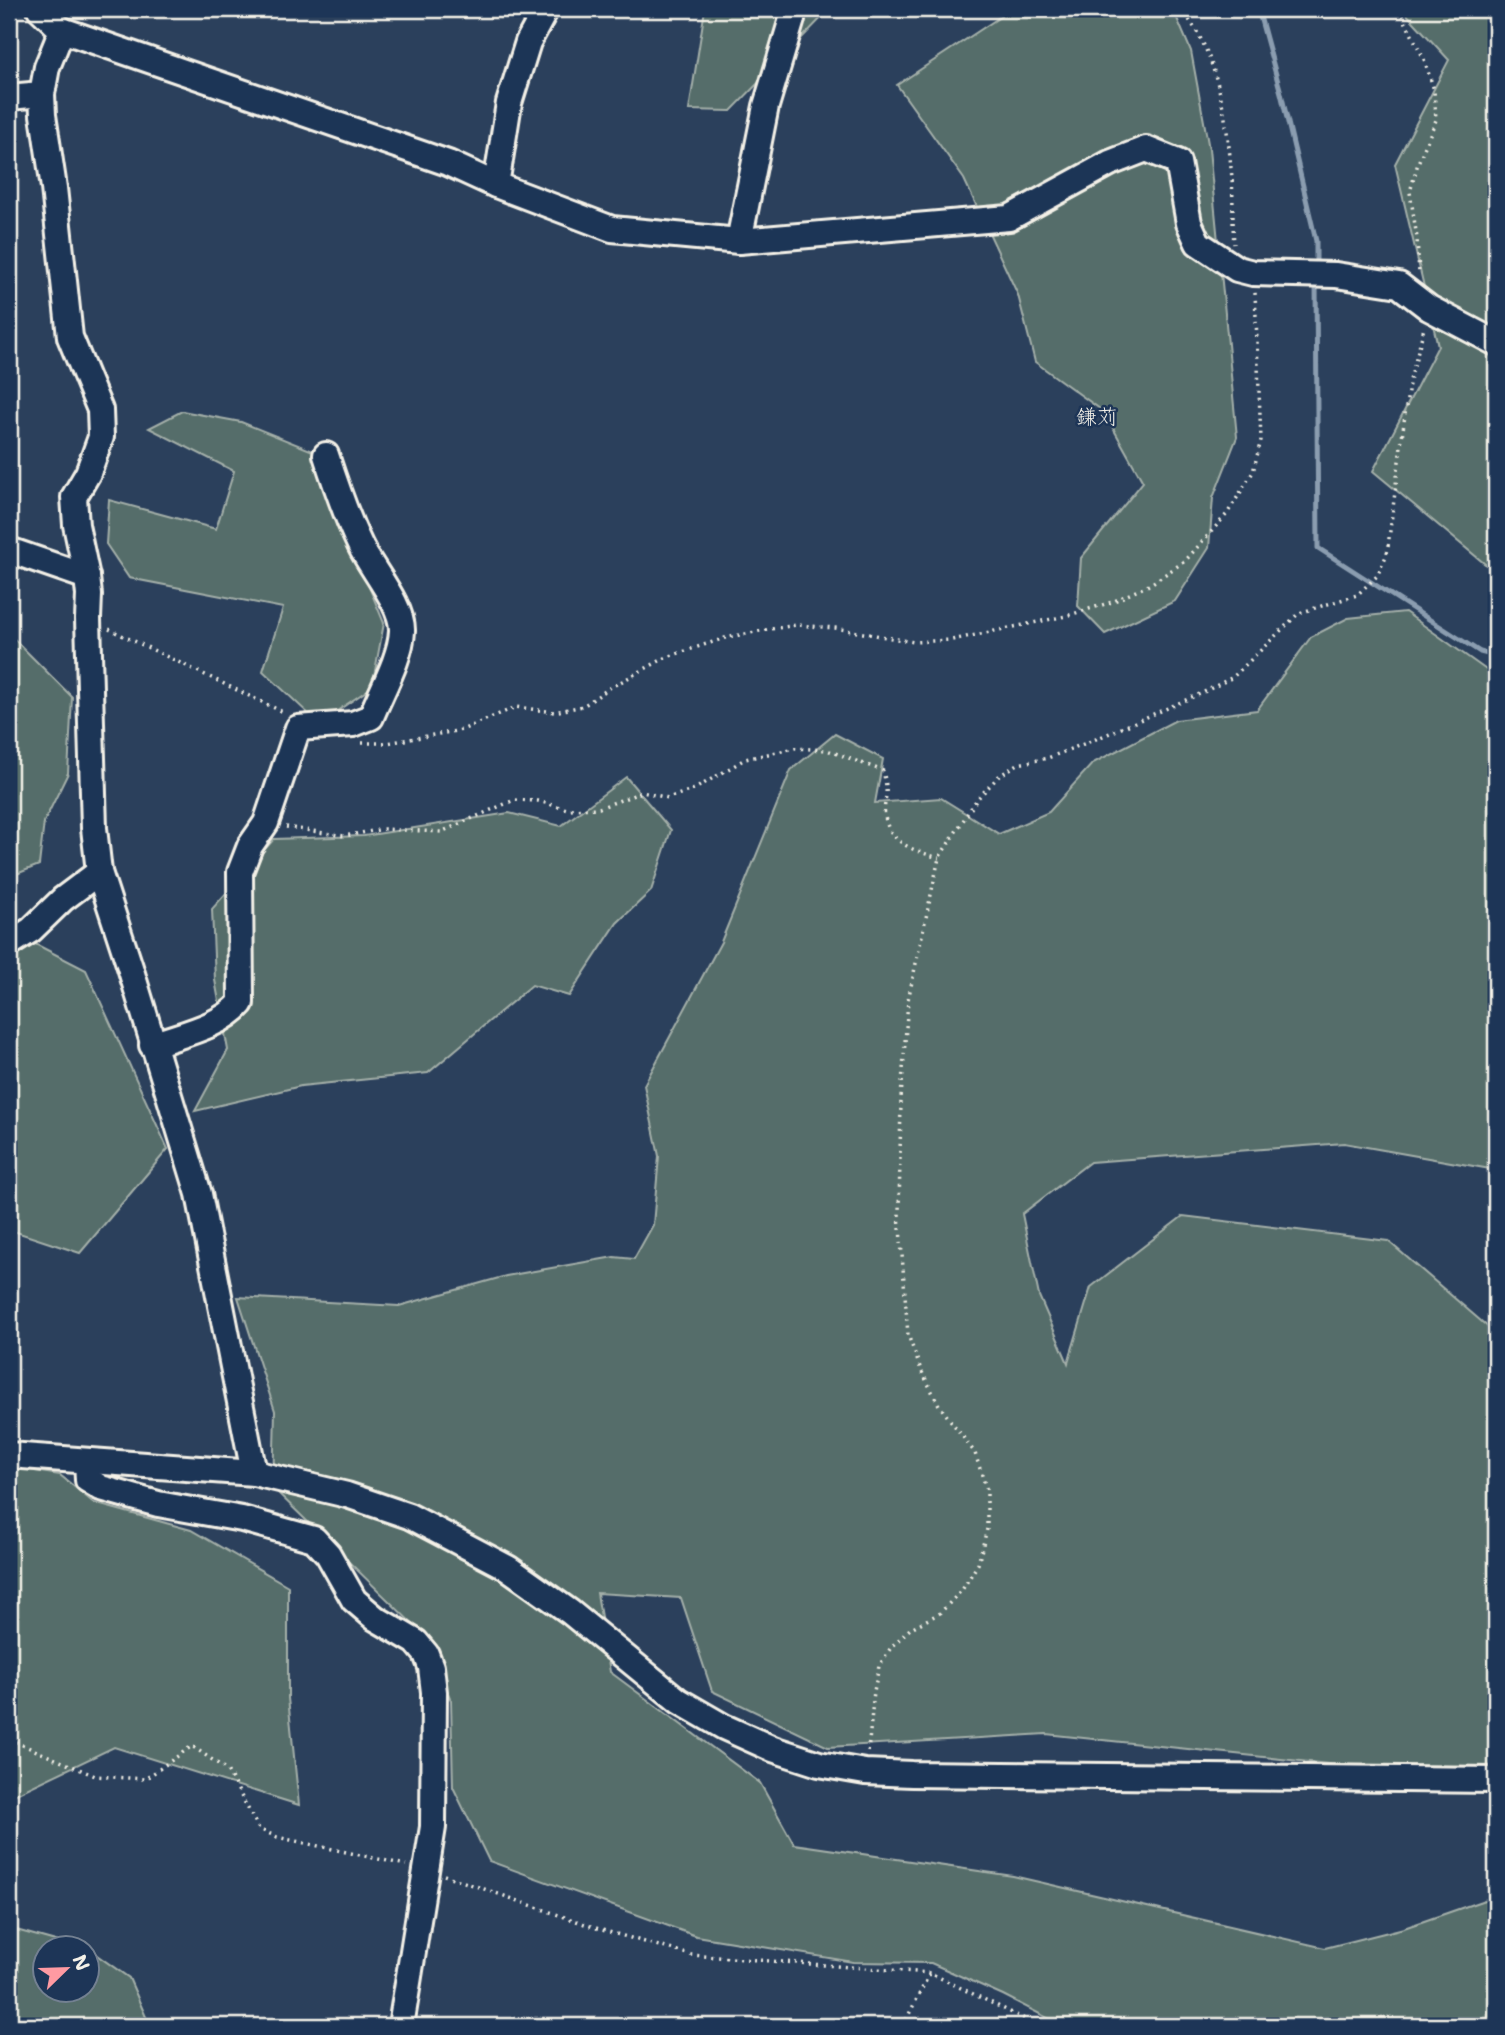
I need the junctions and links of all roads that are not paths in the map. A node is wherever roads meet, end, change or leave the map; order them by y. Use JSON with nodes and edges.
{"nodes":[{"id":1,"x":40,"y":9,"type":"edge"},
{"id":2,"x":546,"y":9,"type":"edge"},
{"id":3,"x":792,"y":19,"type":"dead end"},
{"id":4,"x":62,"y":30,"type":"junction"},
{"id":5,"x":43,"y":94,"type":"junction"},
{"id":6,"x":9,"y":97,"type":"edge"},
{"id":7,"x":496,"y":185,"type":"junction"},
{"id":8,"x":739,"y":241,"type":"junction"},
{"id":9,"x":1496,"y":343,"type":"edge"},
{"id":10,"x":326,"y":455,"type":"dead end"},
{"id":11,"x":9,"y":550,"type":"edge"},
{"id":12,"x":88,"y":577,"type":"junction"},
{"id":13,"x":99,"y":872,"type":"junction"},
{"id":14,"x":9,"y":944,"type":"edge"},
{"id":15,"x":152,"y":1045,"type":"junction"},
{"id":16,"x":9,"y":1455,"type":"edge"},
{"id":17,"x":87,"y":1461,"type":"junction"},
{"id":18,"x":254,"y":1474,"type":"junction"},
{"id":19,"x":1496,"y":1780,"type":"edge"},
{"id":20,"x":401,"y":2026,"type":"edge"}],
"edges":[{"from":1,"to":4,"type":"street"},
{"from":2,"to":7,"type":"street"},
{"from":3,"to":8,"type":"street"},
{"from":4,"to":5,"type":"street"},
{"from":4,"to":7,"type":"street"},
{"from":5,"to":6,"type":"street"},
{"from":5,"to":12,"type":"street"},
{"from":7,"to":8,"type":"street"},
{"from":8,"to":9,"type":"street"},
{"from":10,"to":15,"type":"street"},
{"from":11,"to":12,"type":"street"},
{"from":12,"to":13,"type":"street"},
{"from":13,"to":14,"type":"street"},
{"from":13,"to":15,"type":"street"},
{"from":15,"to":18,"type":"street"},
{"from":16,"to":17,"type":"street"},
{"from":17,"to":18,"type":"street"},
{"from":17,"to":20,"type":"street"},
{"from":18,"to":19,"type":"street"}]}
